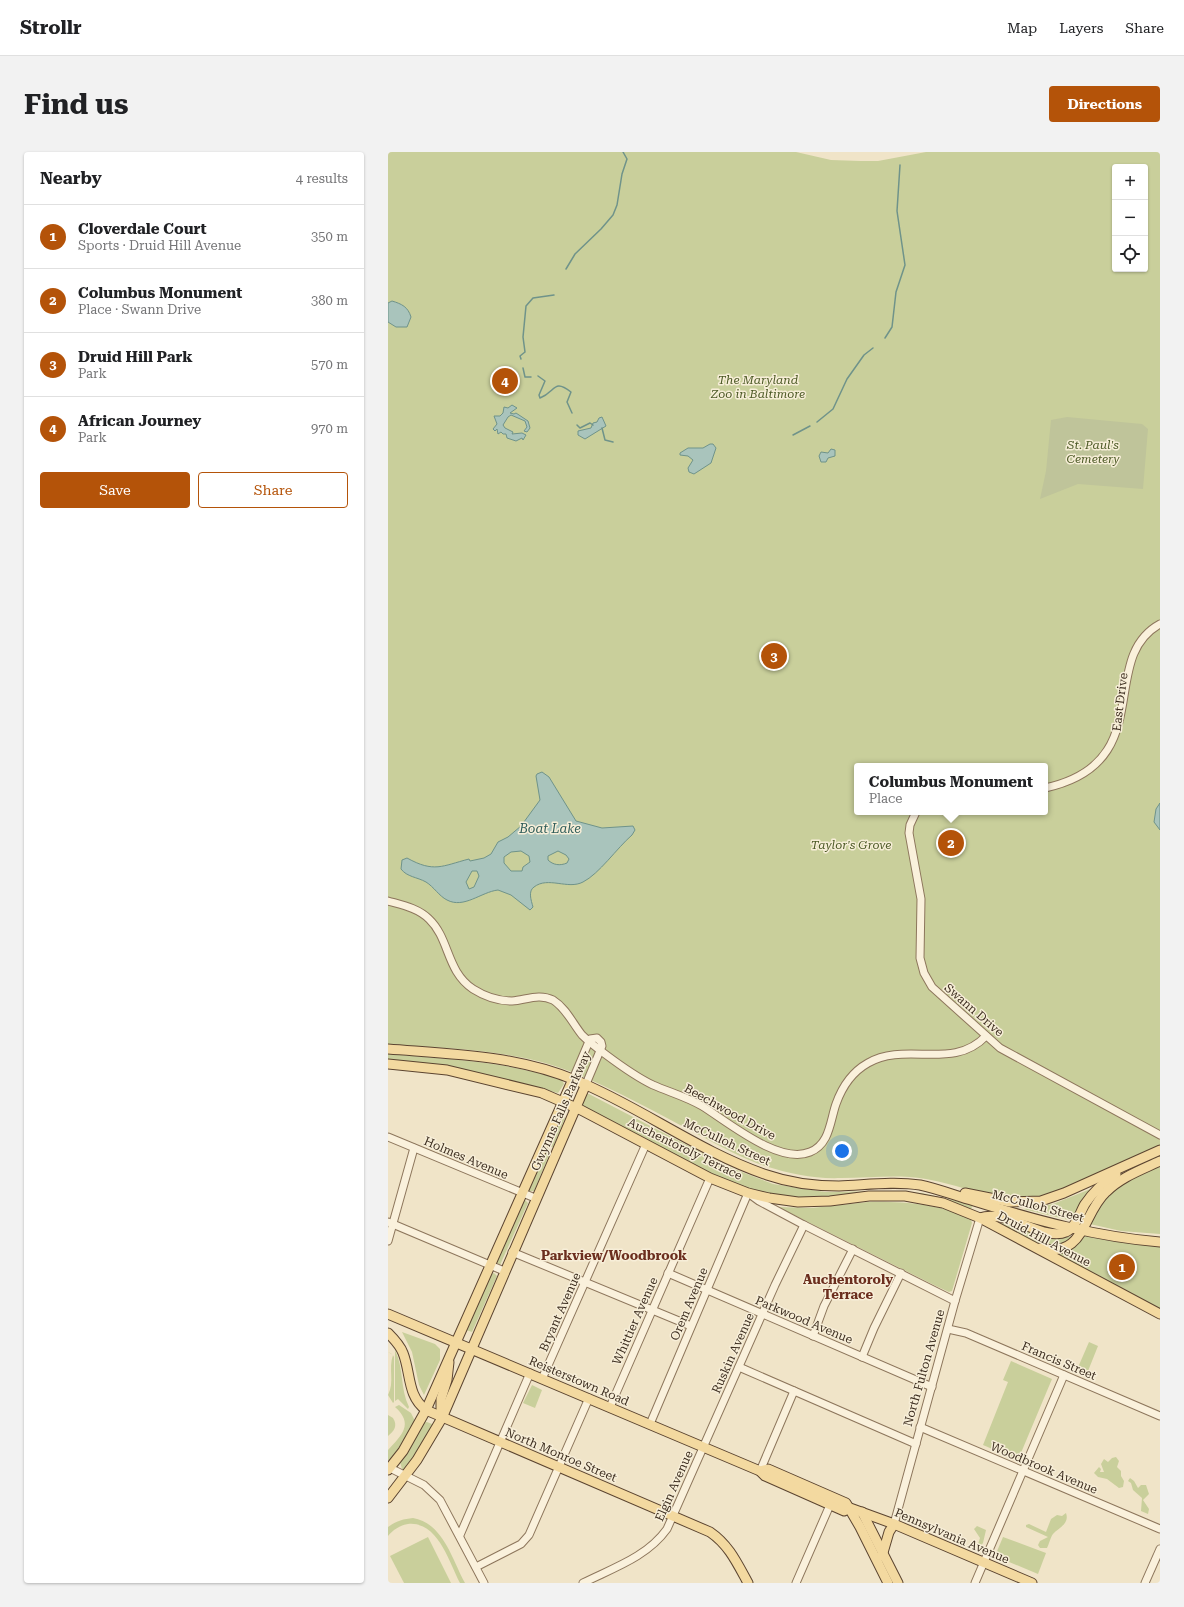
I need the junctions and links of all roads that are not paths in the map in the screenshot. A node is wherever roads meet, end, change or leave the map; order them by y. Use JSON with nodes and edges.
{"nodes":[{"id":1,"x":1160,"y":624,"type":"edge"},
{"id":2,"x":1135,"y":678,"type":"dead end"},
{"id":3,"x":1096,"y":773,"type":"dead end"},
{"id":4,"x":1048,"y":787,"type":"edge"},
{"id":5,"x":915,"y":815,"type":"edge"},
{"id":6,"x":388,"y":901,"type":"edge"},
{"id":7,"x":986,"y":1036,"type":"junction"},
{"id":8,"x":589,"y":1042,"type":"junction"},
{"id":9,"x":388,"y":1049,"type":"edge"},
{"id":10,"x":601,"y":1051,"type":"junction"},
{"id":11,"x":388,"y":1064,"type":"edge"},
{"id":12,"x":573,"y":1079,"type":"junction"},
{"id":13,"x":586,"y":1084,"type":"junction"},
{"id":14,"x":562,"y":1101,"type":"junction"},
{"id":15,"x":575,"y":1108,"type":"junction"},
{"id":16,"x":1160,"y":1135,"type":"edge"},
{"id":17,"x":388,"y":1137,"type":"edge"},
{"id":18,"x":646,"y":1144,"type":"junction"},
{"id":19,"x":414,"y":1148,"type":"junction"},
{"id":20,"x":1160,"y":1150,"type":"edge"},
{"id":21,"x":1160,"y":1161,"type":"edge"},
{"id":22,"x":710,"y":1178,"type":"junction"},
{"id":23,"x":943,"y":1190,"type":"junction"},
{"id":24,"x":521,"y":1193,"type":"junction"},
{"id":25,"x":748,"y":1193,"type":"junction"},
{"id":26,"x":535,"y":1198,"type":"junction"},
{"id":27,"x":980,"y":1218,"type":"junction"},
{"id":28,"x":390,"y":1223,"type":"edge"},
{"id":29,"x":804,"y":1225,"type":"junction"},
{"id":30,"x":1072,"y":1227,"type":"junction"},
{"id":31,"x":999,"y":1228,"type":"junction"},
{"id":32,"x":1083,"y":1230,"type":"junction"},
{"id":33,"x":388,"y":1240,"type":"edge"},
{"id":34,"x":1160,"y":1242,"type":"edge"},
{"id":35,"x":853,"y":1250,"type":"junction"},
{"id":36,"x":512,"y":1252,"type":"junction"},
{"id":37,"x":490,"y":1265,"type":"junction"},
{"id":38,"x":504,"y":1271,"type":"junction"},
{"id":39,"x":668,"y":1273,"type":"junction"},
{"id":40,"x":901,"y":1274,"type":"junction"},
{"id":41,"x":584,"y":1282,"type":"junction"},
{"id":42,"x":707,"y":1290,"type":"junction"},
{"id":43,"x":955,"y":1301,"type":"junction"},
{"id":44,"x":652,"y":1310,"type":"junction"},
{"id":45,"x":388,"y":1314,"type":"edge"},
{"id":46,"x":763,"y":1314,"type":"junction"},
{"id":47,"x":1160,"y":1314,"type":"edge"},
{"id":48,"x":691,"y":1326,"type":"junction"},
{"id":49,"x":948,"y":1329,"type":"junction"},
{"id":50,"x":388,"y":1333,"type":"edge"},
{"id":51,"x":813,"y":1336,"type":"junction"},
{"id":52,"x":456,"y":1342,"type":"junction"},
{"id":53,"x":471,"y":1348,"type":"junction"},
{"id":54,"x":862,"y":1357,"type":"junction"},
{"id":55,"x":448,"y":1359,"type":"junction"},
{"id":56,"x":739,"y":1368,"type":"junction"},
{"id":57,"x":530,"y":1373,"type":"junction"},
{"id":58,"x":1064,"y":1375,"type":"junction"},
{"id":59,"x":542,"y":1379,"type":"junction"},
{"id":60,"x":932,"y":1387,"type":"junction"},
{"id":61,"x":794,"y":1391,"type":"junction"},
{"id":62,"x":589,"y":1398,"type":"junction"},
{"id":63,"x":610,"y":1407,"type":"junction"},
{"id":64,"x":426,"y":1410,"type":"junction"},
{"id":65,"x":1160,"y":1416,"type":"edge"},
{"id":66,"x":442,"y":1418,"type":"junction"},
{"id":67,"x":650,"y":1424,"type":"junction"},
{"id":68,"x":920,"y":1427,"type":"junction"},
{"id":69,"x":501,"y":1442,"type":"junction"},
{"id":70,"x":916,"y":1444,"type":"junction"},
{"id":71,"x":704,"y":1447,"type":"junction"},
{"id":72,"x":560,"y":1468,"type":"junction"},
{"id":73,"x":389,"y":1469,"type":"edge"},
{"id":74,"x":1022,"y":1469,"type":"junction"},
{"id":75,"x":760,"y":1471,"type":"junction"},
{"id":76,"x":406,"y":1477,"type":"junction"},
{"id":77,"x":807,"y":1491,"type":"junction"},
{"id":78,"x":388,"y":1498,"type":"edge"},
{"id":79,"x":830,"y":1505,"type":"junction"},
{"id":80,"x":850,"y":1508,"type":"junction"},
{"id":81,"x":862,"y":1512,"type":"junction"},
{"id":82,"x":674,"y":1516,"type":"junction"},
{"id":83,"x":894,"y":1524,"type":"junction"},
{"id":84,"x":1160,"y":1529,"type":"edge"},
{"id":85,"x":460,"y":1536,"type":"junction"},
{"id":86,"x":1160,"y":1549,"type":"edge"},
{"id":87,"x":883,"y":1553,"type":"junction"},
{"id":88,"x":984,"y":1561,"type":"junction"},
{"id":89,"x":883,"y":1564,"type":"junction"},
{"id":90,"x":476,"y":1567,"type":"junction"},
{"id":91,"x":598,"y":1576,"type":"junction"},
{"id":92,"x":484,"y":1583,"type":"edge"},
{"id":93,"x":583,"y":1583,"type":"edge"},
{"id":94,"x":601,"y":1583,"type":"edge"},
{"id":95,"x":748,"y":1583,"type":"edge"},
{"id":96,"x":796,"y":1583,"type":"edge"},
{"id":97,"x":888,"y":1583,"type":"edge"},
{"id":98,"x":898,"y":1583,"type":"edge"},
{"id":99,"x":975,"y":1583,"type":"edge"},
{"id":100,"x":1032,"y":1583,"type":"edge"},
{"id":101,"x":1145,"y":1583,"type":"edge"}],
"edges":[{"from":1,"to":2,"type":"street","name":"East Drive"},
{"from":3,"to":4,"type":"street"},
{"from":5,"to":7,"type":"street","name":"Swann Drive"},
{"from":6,"to":8,"type":"street"},
{"from":7,"to":10,"type":"street","name":"Beechwood Drive"},
{"from":7,"to":16,"type":"street","name":"Swann Drive"},
{"from":8,"to":10,"type":"street","name":"Gwynns Falls Parkway"},
{"from":8,"to":12,"type":"street","name":"Gwynns Falls Parkway"},
{"from":9,"to":12,"type":"main road","name":"McCulloh Street"},
{"from":10,"to":13,"type":"street","name":"Gwynns Falls Parkway"},
{"from":11,"to":14,"type":"main road","name":"Auchentoroly Terrace"},
{"from":12,"to":13,"type":"main road","name":"McCulloh Street"},
{"from":12,"to":14,"type":"main road","name":"Gwynns Falls Parkway"},
{"from":13,"to":15,"type":"main road","name":"Gwynns Falls Parkway"},
{"from":13,"to":23,"type":"main road","name":"McCulloh Street"},
{"from":14,"to":15,"type":"main road","name":"Auchentoroly Terrace"},
{"from":14,"to":24,"type":"main road","name":"Gwynns Falls Parkway"},
{"from":15,"to":18,"type":"main road","name":"Auchentoroly Terrace"},
{"from":15,"to":26,"type":"main road","name":"Gwynns Falls Parkway"},
{"from":17,"to":19,"type":"street","name":"Holmes Avenue"},
{"from":18,"to":22,"type":"main road","name":"Auchentoroly Terrace"},
{"from":18,"to":41,"type":"street","name":"Bryant Avenue"},
{"from":19,"to":24,"type":"street","name":"Holmes Avenue"},
{"from":19,"to":28,"type":"street"},
{"from":20,"to":23,"type":"main road"},
{"from":20,"to":30,"type":"main road"},
{"from":21,"to":32,"type":"main road"},
{"from":22,"to":25,"type":"main road","name":"Auchentoroly Terrace"},
{"from":22,"to":39,"type":"street","name":"Whittier Avenue"},
{"from":23,"to":30,"type":"main road","name":"McCulloh Street"},
{"from":24,"to":26,"type":"street","name":"Holmes Avenue"},
{"from":24,"to":37,"type":"main road","name":"Gwynns Falls Parkway"},
{"from":25,"to":27,"type":"main road"},
{"from":25,"to":29,"type":"street","name":"Auchentoroly Terrace"},
{"from":25,"to":42,"type":"street","name":"Orem Avenue"},
{"from":26,"to":36,"type":"main road","name":"Gwynns Falls Parkway"},
{"from":27,"to":30,"type":"main road"},
{"from":27,"to":31,"type":"main road","name":"Druid Hill Avenue"},
{"from":27,"to":43,"type":"street","name":"North Fulton Avenue"},
{"from":28,"to":33,"type":"street"},
{"from":28,"to":37,"type":"street"},
{"from":29,"to":35,"type":"street","name":"Auchentoroly Terrace"},
{"from":29,"to":46,"type":"street","name":"Ruskin Avenue"},
{"from":30,"to":32,"type":"main road","name":"McCulloh Street"},
{"from":31,"to":32,"type":"main road"},
{"from":31,"to":47,"type":"main road","name":"Druid Hill Avenue"},
{"from":32,"to":34,"type":"main road","name":"McCulloh Street"},
{"from":35,"to":40,"type":"street","name":"Auchentoroly Terrace"},
{"from":35,"to":51,"type":"street"},
{"from":36,"to":38,"type":"main road","name":"Gwynns Falls Parkway"},
{"from":36,"to":41,"type":"street"},
{"from":37,"to":38,"type":"street"},
{"from":37,"to":52,"type":"main road","name":"Gwynns Falls Parkway"},
{"from":38,"to":53,"type":"main road","name":"Gwynns Falls Parkway"},
{"from":39,"to":42,"type":"street","name":"Parkwood Avenue"},
{"from":39,"to":44,"type":"street","name":"Whittier Avenue"},
{"from":40,"to":43,"type":"street","name":"Auchentoroly Terrace"},
{"from":40,"to":54,"type":"street"},
{"from":41,"to":44,"type":"street"},
{"from":41,"to":59,"type":"street","name":"Bryant Avenue"},
{"from":42,"to":46,"type":"street","name":"Parkwood Avenue"},
{"from":42,"to":48,"type":"street","name":"Orem Avenue"},
{"from":43,"to":49,"type":"street","name":"North Fulton Avenue"},
{"from":44,"to":48,"type":"street"},
{"from":44,"to":63,"type":"street","name":"Whittier Avenue"},
{"from":45,"to":52,"type":"main road","name":"Reisterstown Road"},
{"from":46,"to":51,"type":"street","name":"Parkwood Avenue"},
{"from":46,"to":56,"type":"street","name":"Ruskin Avenue"},
{"from":48,"to":67,"type":"street","name":"Orem Avenue"},
{"from":49,"to":58,"type":"street","name":"Francis Street"},
{"from":49,"to":60,"type":"street","name":"North Fulton Avenue"},
{"from":50,"to":64,"type":"main road","name":"North Monroe Street"},
{"from":51,"to":54,"type":"street","name":"Parkwood Avenue"},
{"from":52,"to":53,"type":"main road","name":"Reisterstown Road"},
{"from":52,"to":55,"type":"main road","name":"Gwynns Falls Parkway"},
{"from":53,"to":57,"type":"main road","name":"Reisterstown Road"},
{"from":53,"to":66,"type":"main road","name":"Gwynns Falls Parkway"},
{"from":54,"to":60,"type":"street","name":"Parkwood Avenue"},
{"from":55,"to":64,"type":"main road","name":"Gwynns Falls Parkway"},
{"from":55,"to":66,"type":"main road"},
{"from":56,"to":61,"type":"street"},
{"from":56,"to":71,"type":"street","name":"Ruskin Avenue"},
{"from":57,"to":59,"type":"main road","name":"Reisterstown Road"},
{"from":57,"to":69,"type":"street"},
{"from":58,"to":65,"type":"street","name":"Francis Street"},
{"from":58,"to":74,"type":"street"},
{"from":59,"to":62,"type":"main road","name":"Reisterstown Road"},
{"from":60,"to":68,"type":"street","name":"North Fulton Avenue"},
{"from":61,"to":70,"type":"street"},
{"from":61,"to":75,"type":"street"},
{"from":62,"to":63,"type":"main road","name":"Reisterstown Road"},
{"from":62,"to":72,"type":"street"},
{"from":63,"to":67,"type":"main road","name":"Reisterstown Road"},
{"from":64,"to":66,"type":"main road","name":"North Monroe Street"},
{"from":64,"to":73,"type":"main road","name":"Gwynns Falls Parkway"},
{"from":66,"to":69,"type":"main road","name":"North Monroe Street"},
{"from":66,"to":76,"type":"main road","name":"Gwynns Falls Parkway"},
{"from":67,"to":71,"type":"main road","name":"Reisterstown Road"},
{"from":68,"to":70,"type":"street","name":"North Fulton Avenue"},
{"from":68,"to":74,"type":"street","name":"Woodbrook Avenue"},
{"from":69,"to":72,"type":"main road","name":"North Monroe Street"},
{"from":69,"to":85,"type":"street"},
{"from":70,"to":83,"type":"street","name":"North Fulton Avenue"},
{"from":71,"to":75,"type":"main road","name":"Reisterstown Road"},
{"from":71,"to":82,"type":"street","name":"Elgin Avenue"},
{"from":72,"to":82,"type":"main road","name":"North Monroe Street"},
{"from":72,"to":90,"type":"street"},
{"from":73,"to":76,"type":"street"},
{"from":74,"to":84,"type":"street","name":"Woodbrook Avenue"},
{"from":74,"to":88,"type":"street"},
{"from":75,"to":77,"type":"main road","name":"Reisterstown Road"},
{"from":75,"to":77,"type":"main road","name":"Reisterstown Road"},
{"from":76,"to":78,"type":"main road","name":"Gwynns Falls Parkway"},
{"from":76,"to":85,"type":"street"},
{"from":77,"to":79,"type":"main road","name":"Reisterstown Road"},
{"from":77,"to":80,"type":"main road","name":"Reisterstown Road"},
{"from":79,"to":80,"type":"main road","name":"Reisterstown Road"},
{"from":79,"to":96,"type":"street"},
{"from":80,"to":81,"type":"main road","name":"Reisterstown Road"},
{"from":80,"to":89,"type":"main road"},
{"from":81,"to":83,"type":"main road","name":"Pennsylvania Avenue"},
{"from":81,"to":87,"type":"main road"},
{"from":82,"to":91,"type":"street","name":"Elgin Avenue"},
{"from":82,"to":95,"type":"main road","name":"North Monroe Street"},
{"from":83,"to":87,"type":"main road"},
{"from":83,"to":88,"type":"main road","name":"Pennsylvania Avenue"},
{"from":83,"to":89,"type":"main road"},
{"from":85,"to":90,"type":"street"},
{"from":86,"to":101,"type":"street"},
{"from":87,"to":89,"type":"main road"},
{"from":88,"to":99,"type":"street"},
{"from":88,"to":100,"type":"main road","name":"Pennsylvania Avenue"},
{"from":89,"to":97,"type":"main road"},
{"from":89,"to":98,"type":"main road"},
{"from":90,"to":92,"type":"street"},
{"from":91,"to":93,"type":"street","name":"Elgin Avenue"},
{"from":91,"to":94,"type":"street"}]}
